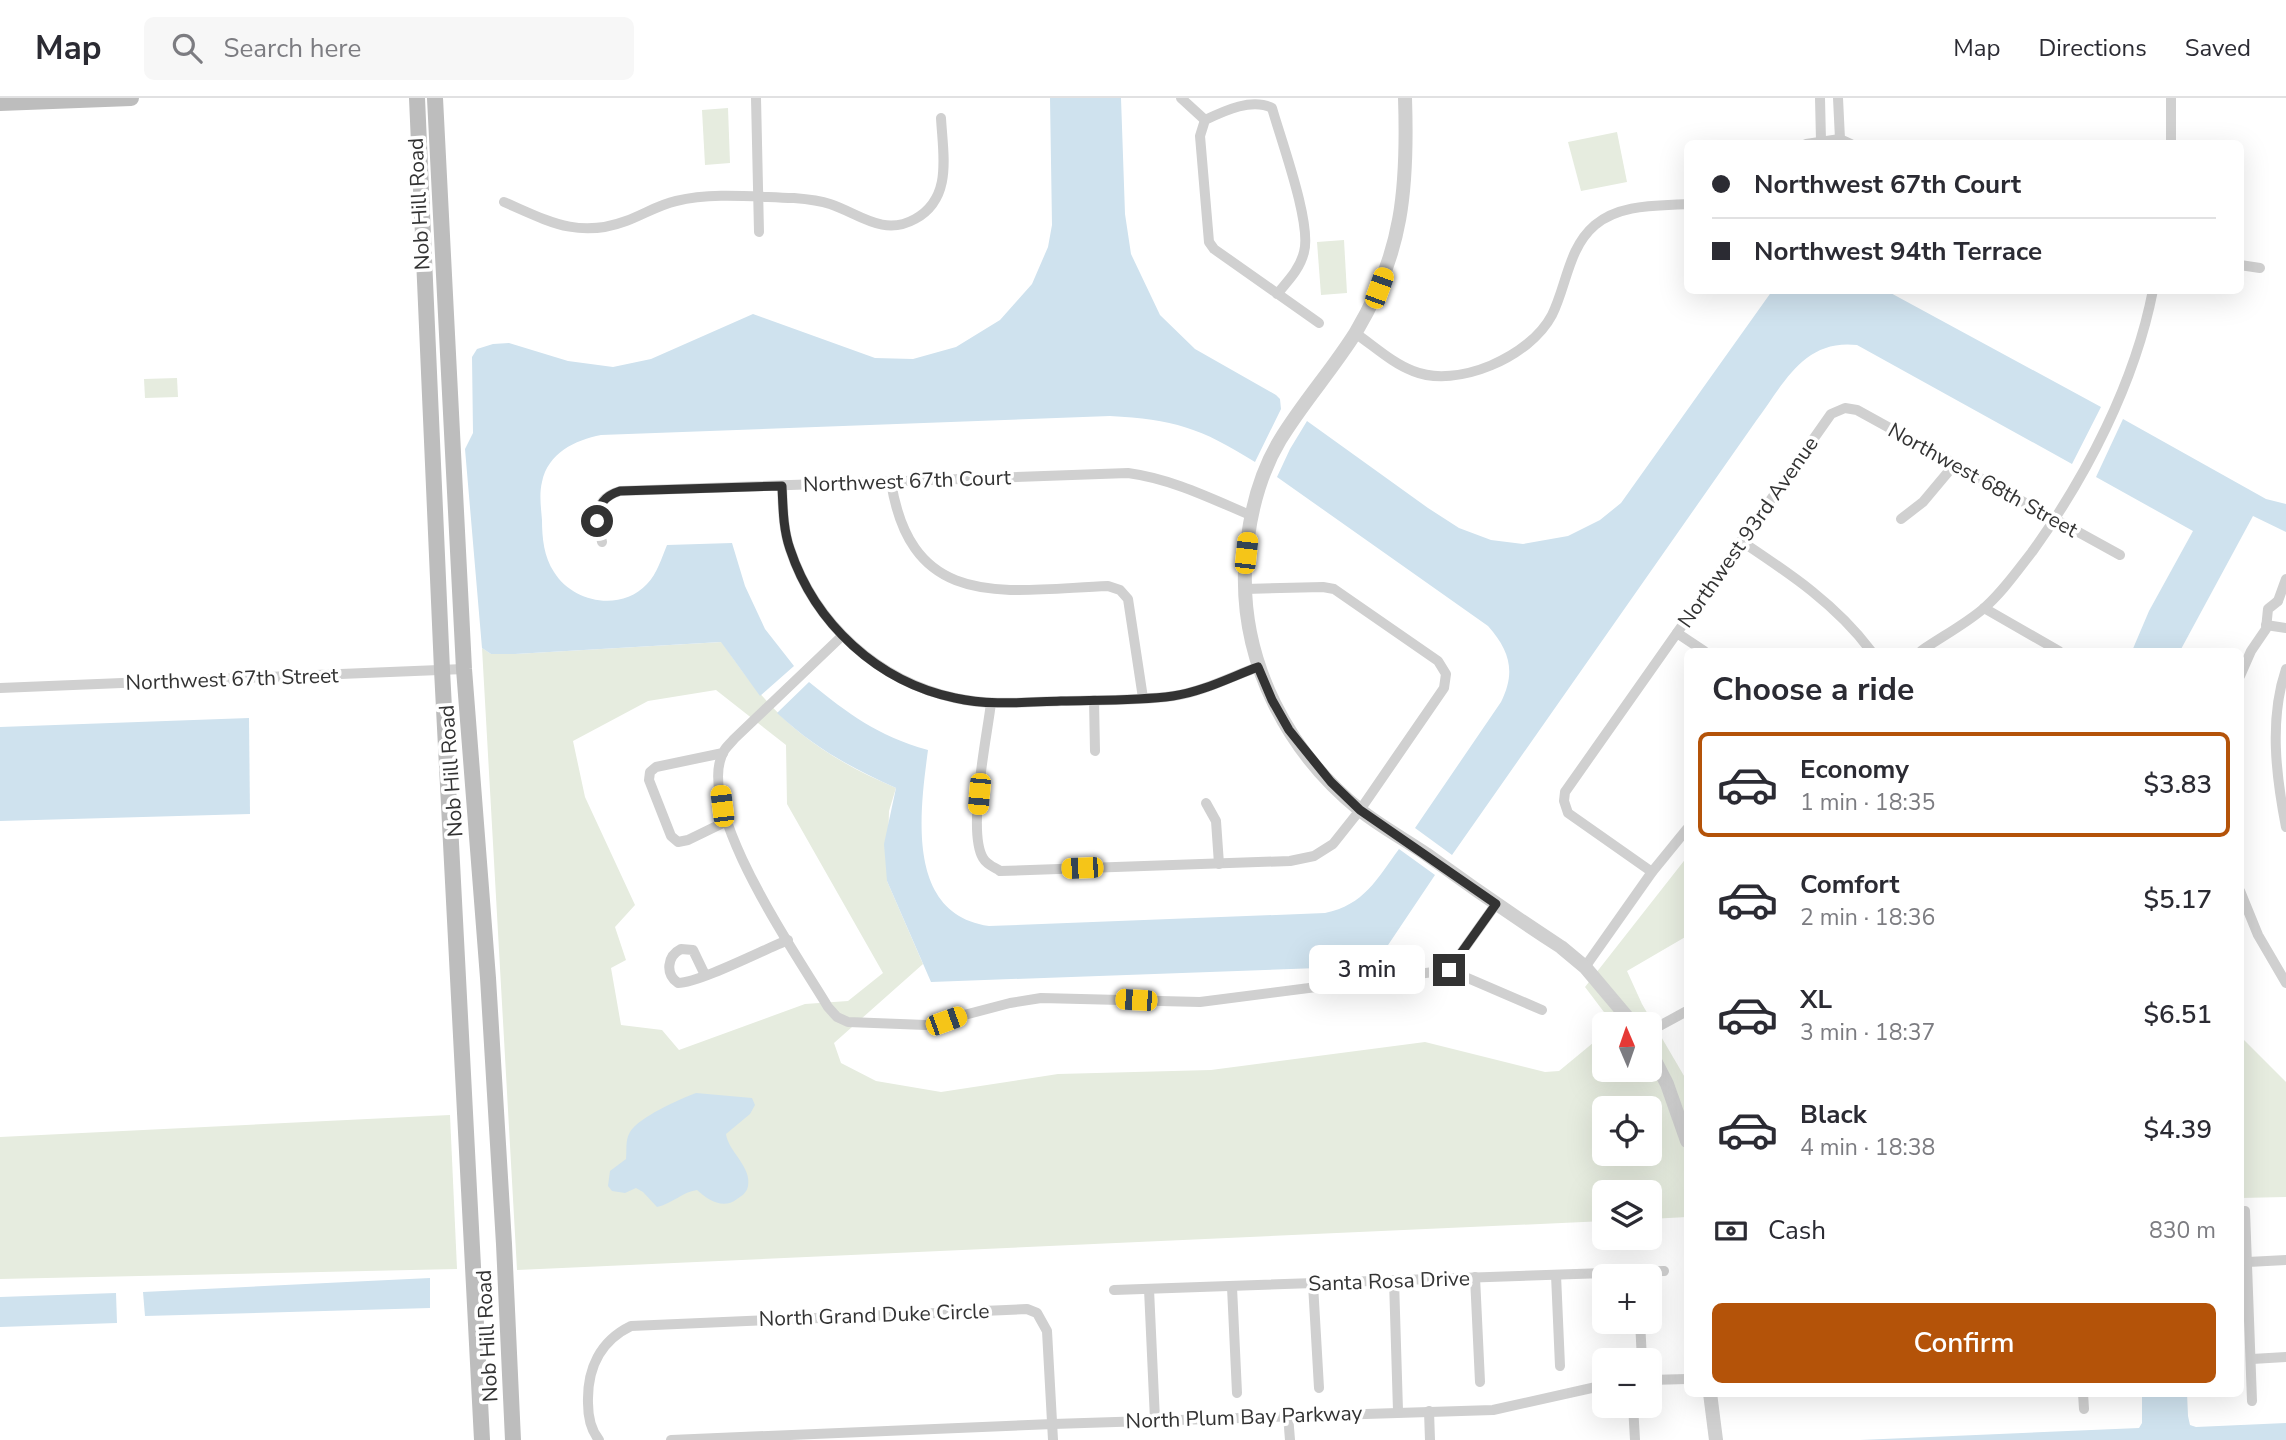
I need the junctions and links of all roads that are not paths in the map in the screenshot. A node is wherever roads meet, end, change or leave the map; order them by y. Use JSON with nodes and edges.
{"nodes":[{"id":1,"x":131,"y":98,"type":"edge"},
{"id":2,"x":416,"y":98,"type":"edge"},
{"id":3,"x":435,"y":98,"type":"edge"},
{"id":4,"x":756,"y":98,"type":"edge"},
{"id":5,"x":1181,"y":98,"type":"edge"},
{"id":6,"x":1405,"y":98,"type":"edge"},
{"id":7,"x":1820,"y":98,"type":"edge"},
{"id":8,"x":1838,"y":98,"type":"edge"},
{"id":9,"x":2171,"y":98,"type":"edge"},
{"id":10,"x":0,"y":103,"type":"edge"},
{"id":11,"x":941,"y":118,"type":"dead end"},
{"id":12,"x":1206,"y":120,"type":"junction"},
{"id":13,"x":1840,"y":139,"type":"joint"},
{"id":14,"x":1821,"y":140,"type":"edge"},
{"id":15,"x":1830,"y":140,"type":"edge"},
{"id":16,"x":2171,"y":140,"type":"edge"},
{"id":17,"x":759,"y":197,"type":"junction"},
{"id":18,"x":504,"y":202,"type":"dead end"},
{"id":19,"x":1684,"y":204,"type":"edge"},
{"id":20,"x":759,"y":232,"type":"dead end"},
{"id":21,"x":2244,"y":266,"type":"edge"},
{"id":22,"x":2260,"y":268,"type":"dead end"},
{"id":23,"x":1277,"y":293,"type":"junction"},
{"id":24,"x":2152,"y":294,"type":"edge"},
{"id":25,"x":1319,"y":323,"type":"dead end"},
{"id":26,"x":1355,"y":332,"type":"junction"},
{"id":27,"x":1845,"y":408,"type":"joint"},
{"id":28,"x":1954,"y":465,"type":"junction"},
{"id":29,"x":891,"y":482,"type":"junction"},
{"id":30,"x":782,"y":486,"type":"junction"},
{"id":31,"x":1250,"y":515,"type":"junction"},
{"id":32,"x":1901,"y":519,"type":"dead end"},
{"id":33,"x":2055,"y":520,"type":"junction"},
{"id":34,"x":1741,"y":541,"type":"junction"},
{"id":35,"x":602,"y":542,"type":"dead end"},
{"id":36,"x":2120,"y":555,"type":"dead end"},
{"id":37,"x":2286,"y":579,"type":"edge"},
{"id":38,"x":1245,"y":589,"type":"junction"},
{"id":39,"x":2282,"y":602,"type":"edge"},
{"id":40,"x":1984,"y":608,"type":"junction"},
{"id":41,"x":2266,"y":625,"type":"junction"},
{"id":42,"x":2286,"y":628,"type":"edge"},
{"id":43,"x":1677,"y":633,"type":"junction"},
{"id":44,"x":842,"y":636,"type":"junction"},
{"id":45,"x":1700,"y":648,"type":"edge"},
{"id":46,"x":1868,"y":648,"type":"edge"},
{"id":47,"x":1925,"y":648,"type":"edge"},
{"id":48,"x":2054,"y":648,"type":"edge"},
{"id":49,"x":1258,"y":667,"type":"junction"},
{"id":50,"x":2244,"y":668,"type":"edge"},
{"id":51,"x":464,"y":669,"type":"junction"},
{"id":52,"x":2286,"y":669,"type":"edge"},
{"id":53,"x":442,"y":670,"type":"junction"},
{"id":54,"x":0,"y":688,"type":"edge"},
{"id":55,"x":1143,"y":698,"type":"junction"},
{"id":56,"x":1094,"y":700,"type":"junction"},
{"id":57,"x":991,"y":703,"type":"junction"},
{"id":58,"x":1095,"y":751,"type":"dead end"},
{"id":59,"x":723,"y":752,"type":"junction"},
{"id":60,"x":1206,"y":803,"type":"dead end"},
{"id":61,"x":1360,"y":810,"type":"junction"},
{"id":62,"x":725,"y":822,"type":"junction"},
{"id":63,"x":2286,"y":827,"type":"edge"},
{"id":64,"x":1684,"y":833,"type":"edge"},
{"id":65,"x":1219,"y":864,"type":"junction"},
{"id":66,"x":1652,"y":872,"type":"junction"},
{"id":67,"x":2244,"y":901,"type":"edge"},
{"id":68,"x":1496,"y":904,"type":"junction"},
{"id":69,"x":788,"y":940,"type":"junction"},
{"id":70,"x":1585,"y":967,"type":"junction"},
{"id":71,"x":1449,"y":970,"type":"junction"},
{"id":72,"x":705,"y":975,"type":"dead end"},
{"id":73,"x":2286,"y":981,"type":"edge"},
{"id":74,"x":1542,"y":1010,"type":"dead end"},
{"id":75,"x":1623,"y":1012,"type":"edge"},
{"id":76,"x":1684,"y":1013,"type":"edge"},
{"id":77,"x":1662,"y":1025,"type":"edge"},
{"id":78,"x":1662,"y":1074,"type":"edge"},
{"id":79,"x":1684,"y":1132,"type":"edge"},
{"id":80,"x":2245,"y":1211,"type":"dead end"},
{"id":81,"x":2286,"y":1260,"type":"edge"},
{"id":82,"x":2248,"y":1262,"type":"junction"},
{"id":83,"x":1556,"y":1275,"type":"junction"},
{"id":84,"x":1592,"y":1275,"type":"edge"},
{"id":85,"x":1475,"y":1277,"type":"junction"},
{"id":86,"x":1394,"y":1280,"type":"junction"},
{"id":87,"x":1313,"y":1284,"type":"junction"},
{"id":88,"x":1232,"y":1287,"type":"junction"},
{"id":89,"x":1149,"y":1289,"type":"junction"},
{"id":90,"x":1114,"y":1290,"type":"dead end"},
{"id":91,"x":2245,"y":1319,"type":"edge"},
{"id":92,"x":2286,"y":1357,"type":"edge"},
{"id":93,"x":2252,"y":1359,"type":"junction"},
{"id":94,"x":1560,"y":1366,"type":"dead end"},
{"id":95,"x":1684,"y":1379,"type":"edge"},
{"id":96,"x":1662,"y":1380,"type":"edge"},
{"id":97,"x":1480,"y":1382,"type":"dead end"},
{"id":98,"x":1319,"y":1388,"type":"dead end"},
{"id":99,"x":1592,"y":1388,"type":"edge"},
{"id":100,"x":1237,"y":1393,"type":"dead end"},
{"id":101,"x":1709,"y":1397,"type":"edge"},
{"id":102,"x":1710,"y":1397,"type":"edge"},
{"id":103,"x":2083,"y":1397,"type":"edge"},
{"id":104,"x":2252,"y":1401,"type":"dead end"},
{"id":105,"x":2084,"y":1409,"type":"dead end"},
{"id":106,"x":1398,"y":1411,"type":"junction"},
{"id":107,"x":1429,"y":1411,"type":"junction"},
{"id":108,"x":1288,"y":1415,"type":"junction"},
{"id":109,"x":1634,"y":1418,"type":"edge"},
{"id":110,"x":1155,"y":1420,"type":"junction"},
{"id":111,"x":1053,"y":1424,"type":"junction"},
{"id":112,"x":482,"y":1440,"type":"edge"},
{"id":113,"x":513,"y":1440,"type":"edge"},
{"id":114,"x":599,"y":1440,"type":"edge"},
{"id":115,"x":671,"y":1440,"type":"edge"},
{"id":116,"x":1053,"y":1440,"type":"edge"},
{"id":117,"x":1290,"y":1440,"type":"edge"},
{"id":118,"x":1430,"y":1440,"type":"edge"},
{"id":119,"x":1635,"y":1440,"type":"edge"},
{"id":120,"x":1707,"y":1440,"type":"edge"},
{"id":121,"x":1716,"y":1440,"type":"edge"}],
"edges":[{"from":1,"to":10,"type":"main road"},
{"from":2,"to":53,"type":"main road","name":"Nob Hill Road"},
{"from":3,"to":51,"type":"main road","name":"Nob Hill Road"},
{"from":4,"to":17,"type":"street"},
{"from":5,"to":12,"type":"street"},
{"from":6,"to":26,"type":"street"},
{"from":7,"to":14,"type":"street"},
{"from":8,"to":13,"type":"street"},
{"from":9,"to":16,"type":"street"},
{"from":11,"to":17,"type":"street"},
{"from":12,"to":23,"type":"street"},
{"from":12,"to":23,"type":"street"},
{"from":13,"to":15,"type":"street"},
{"from":17,"to":18,"type":"street"},
{"from":17,"to":20,"type":"street"},
{"from":19,"to":26,"type":"street"},
{"from":21,"to":22,"type":"street"},
{"from":23,"to":25,"type":"street"},
{"from":24,"to":33,"type":"street"},
{"from":26,"to":31,"type":"street"},
{"from":27,"to":28,"type":"street","name":"Northwest 68th Street"},
{"from":27,"to":34,"type":"street","name":"Northwest 93rd Avenue"},
{"from":28,"to":32,"type":"street"},
{"from":28,"to":33,"type":"street","name":"Northwest 68th Street"},
{"from":29,"to":30,"type":"street","name":"Northwest 67th Court"},
{"from":29,"to":31,"type":"street","name":"Northwest 67th Court"},
{"from":29,"to":55,"type":"street"},
{"from":30,"to":35,"type":"street","name":"Northwest 67th Court"},
{"from":30,"to":44,"type":"street"},
{"from":31,"to":38,"type":"street"},
{"from":33,"to":36,"type":"street","name":"Northwest 68th Street"},
{"from":33,"to":40,"type":"street"},
{"from":34,"to":43,"type":"street","name":"Northwest 93rd Avenue"},
{"from":34,"to":46,"type":"street"},
{"from":37,"to":39,"type":"street"},
{"from":38,"to":49,"type":"street"},
{"from":38,"to":61,"type":"street"},
{"from":39,"to":41,"type":"street"},
{"from":40,"to":47,"type":"street"},
{"from":40,"to":48,"type":"street"},
{"from":41,"to":42,"type":"street"},
{"from":41,"to":50,"type":"street"},
{"from":43,"to":45,"type":"street"},
{"from":43,"to":66,"type":"street","name":"Northwest 93rd Avenue"},
{"from":44,"to":57,"type":"street"},
{"from":44,"to":59,"type":"street"},
{"from":49,"to":55,"type":"street"},
{"from":49,"to":61,"type":"street"},
{"from":51,"to":53,"type":"street","name":"Northwest 67th Street"},
{"from":51,"to":113,"type":"main road","name":"Nob Hill Road"},
{"from":52,"to":63,"type":"street"},
{"from":53,"to":54,"type":"street","name":"Northwest 67th Street"},
{"from":53,"to":112,"type":"main road","name":"Nob Hill Road"},
{"from":55,"to":56,"type":"street"},
{"from":56,"to":57,"type":"street"},
{"from":56,"to":58,"type":"street"},
{"from":57,"to":65,"type":"street"},
{"from":59,"to":62,"type":"street"},
{"from":59,"to":62,"type":"street"},
{"from":60,"to":65,"type":"street"},
{"from":61,"to":65,"type":"street"},
{"from":61,"to":68,"type":"street"},
{"from":62,"to":69,"type":"street"},
{"from":64,"to":66,"type":"street"},
{"from":66,"to":70,"type":"street"},
{"from":67,"to":73,"type":"street"},
{"from":68,"to":70,"type":"street"},
{"from":68,"to":71,"type":"street"},
{"from":69,"to":71,"type":"street"},
{"from":69,"to":72,"type":"street"},
{"from":70,"to":75,"type":"street"},
{"from":71,"to":74,"type":"street"},
{"from":76,"to":77,"type":"street"},
{"from":78,"to":79,"type":"street"},
{"from":80,"to":82,"type":"street"},
{"from":81,"to":82,"type":"street"},
{"from":82,"to":91,"type":"street"},
{"from":83,"to":84,"type":"street","name":"Santa Rosa Drive"},
{"from":83,"to":85,"type":"street","name":"Santa Rosa Drive"},
{"from":83,"to":94,"type":"street"},
{"from":85,"to":86,"type":"street","name":"Santa Rosa Drive"},
{"from":85,"to":97,"type":"street"},
{"from":86,"to":87,"type":"street","name":"Santa Rosa Drive"},
{"from":86,"to":106,"type":"street"},
{"from":87,"to":88,"type":"street","name":"Santa Rosa Drive"},
{"from":87,"to":98,"type":"street"},
{"from":88,"to":89,"type":"street","name":"Santa Rosa Drive"},
{"from":88,"to":100,"type":"street"},
{"from":89,"to":90,"type":"street","name":"Santa Rosa Drive"},
{"from":89,"to":110,"type":"street"},
{"from":91,"to":93,"type":"street"},
{"from":92,"to":93,"type":"street"},
{"from":93,"to":104,"type":"street"},
{"from":95,"to":96,"type":"street"},
{"from":99,"to":107,"type":"street","name":"North Plum Bay Parkway"},
{"from":101,"to":120,"type":"street"},
{"from":102,"to":121,"type":"street"},
{"from":103,"to":105,"type":"street"},
{"from":106,"to":107,"type":"street","name":"North Plum Bay Parkway"},
{"from":106,"to":108,"type":"street","name":"North Plum Bay Parkway"},
{"from":107,"to":118,"type":"street"},
{"from":108,"to":110,"type":"street","name":"North Plum Bay Parkway"},
{"from":108,"to":117,"type":"street"},
{"from":109,"to":119,"type":"street"},
{"from":110,"to":111,"type":"street","name":"North Plum Bay Parkway"},
{"from":111,"to":114,"type":"street","name":"North Grand Duke Circle"},
{"from":111,"to":115,"type":"street","name":"North Plum Bay Parkway"},
{"from":111,"to":116,"type":"street","name":"North Grand Duke Circle"}]}
